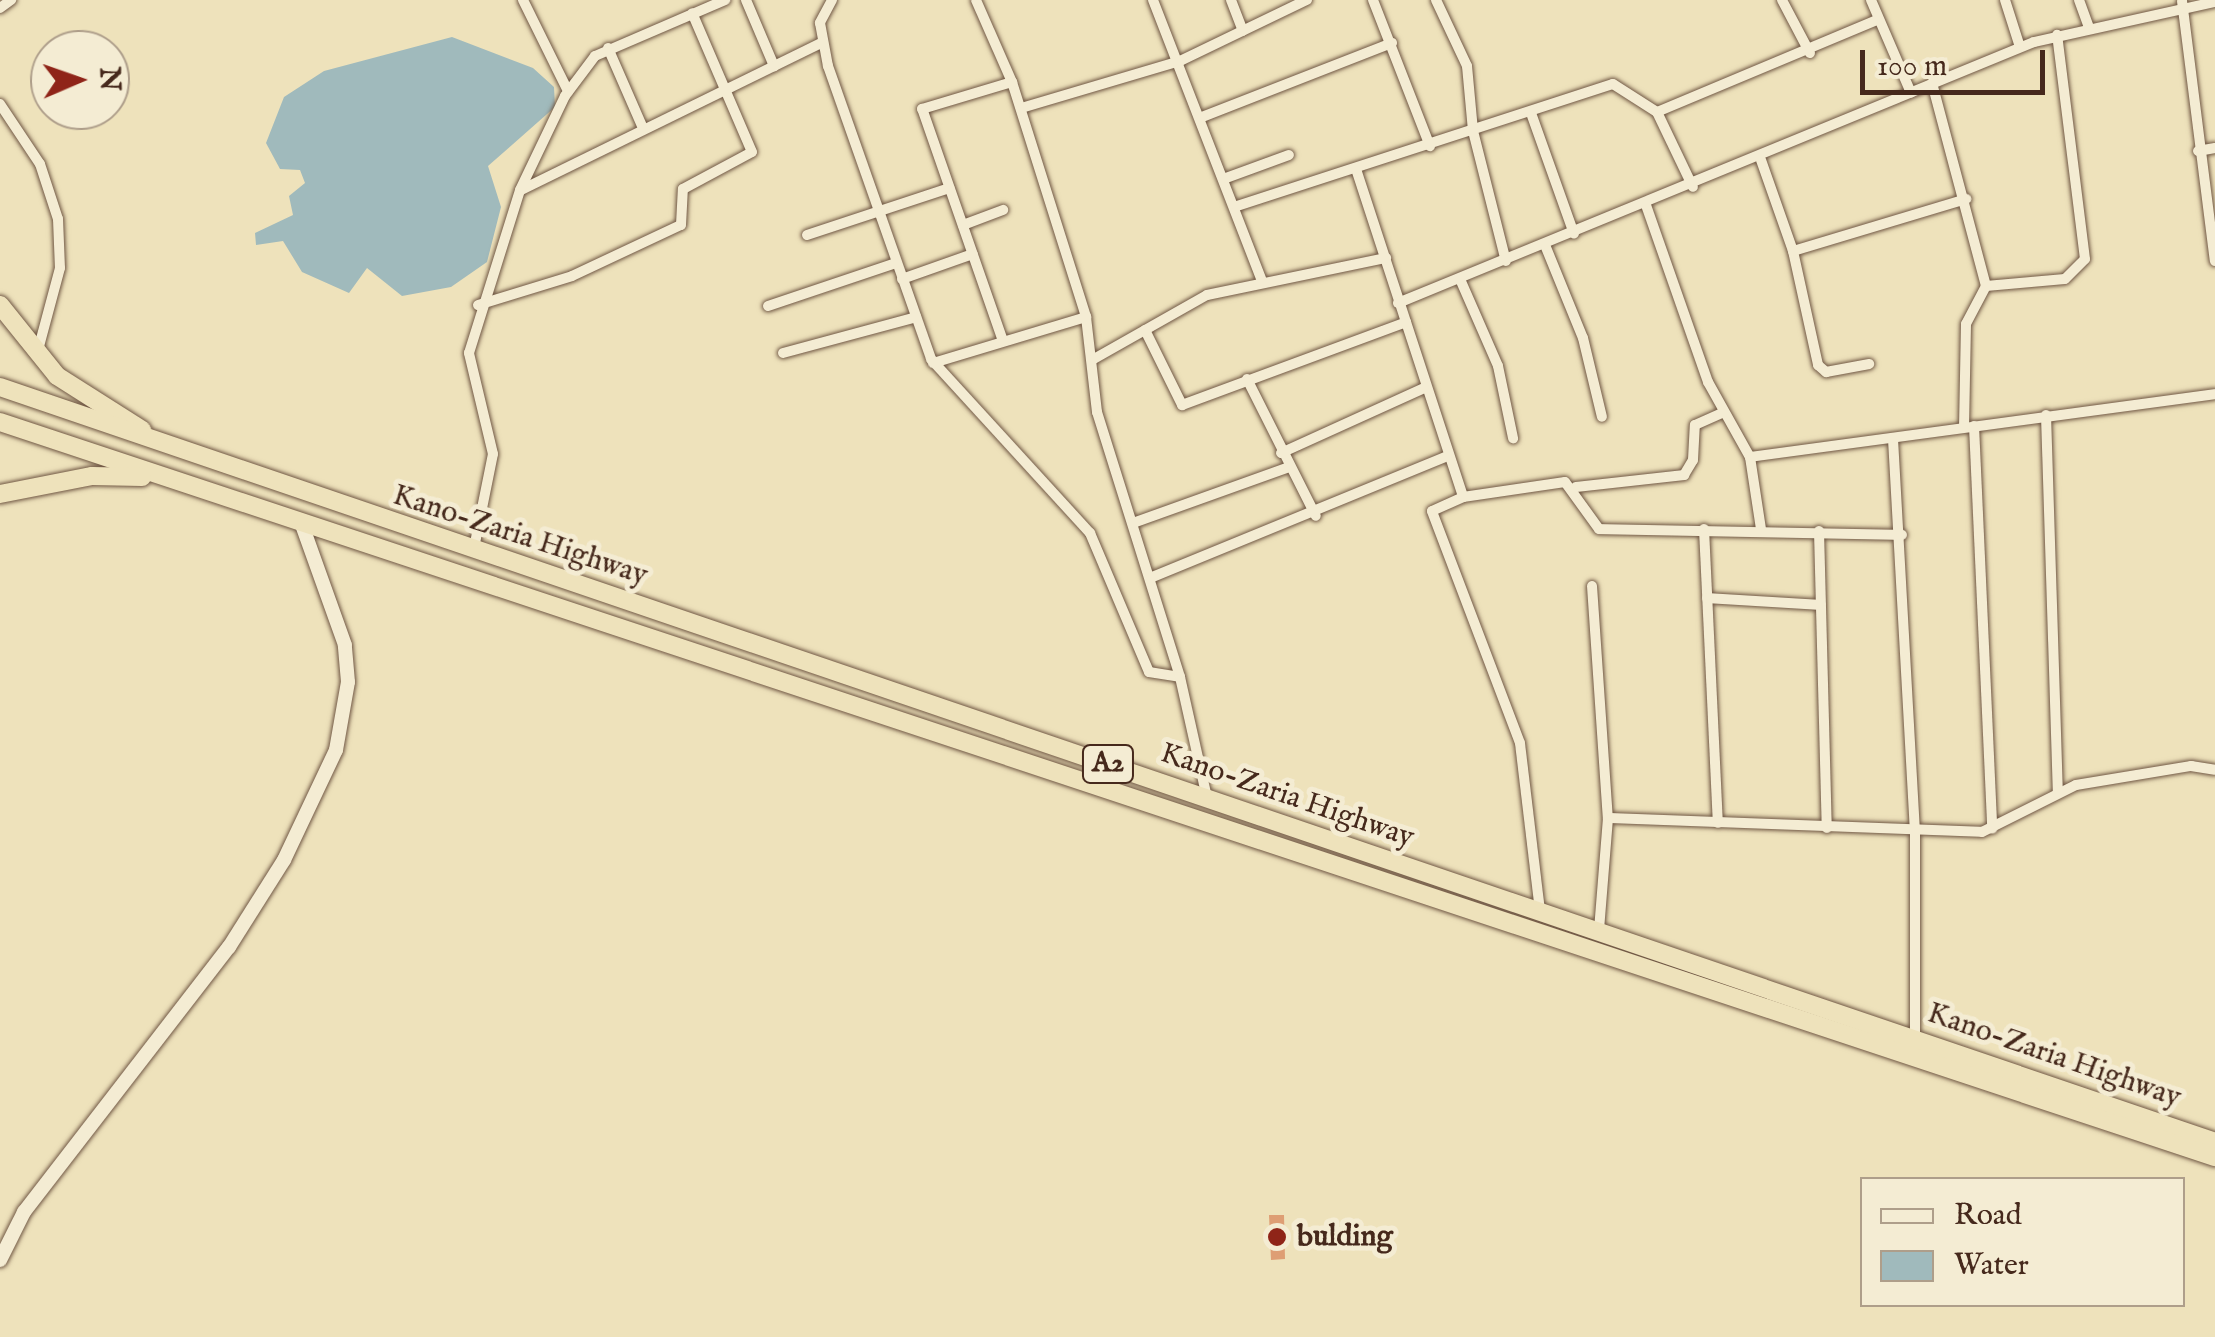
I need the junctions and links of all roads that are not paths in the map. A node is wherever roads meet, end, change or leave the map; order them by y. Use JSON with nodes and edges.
{"nodes":[{"id":1,"x":11,"y":0,"type":"edge"},
{"id":2,"x":523,"y":0,"type":"edge"},
{"id":3,"x":725,"y":0,"type":"edge"},
{"id":4,"x":746,"y":0,"type":"edge"},
{"id":5,"x":832,"y":0,"type":"edge"},
{"id":6,"x":976,"y":0,"type":"edge"},
{"id":7,"x":1154,"y":0,"type":"edge"},
{"id":8,"x":1231,"y":0,"type":"edge"},
{"id":9,"x":1374,"y":0,"type":"edge"},
{"id":10,"x":1436,"y":0,"type":"edge"},
{"id":11,"x":1782,"y":0,"type":"edge"},
{"id":12,"x":1871,"y":0,"type":"edge"},
{"id":13,"x":2005,"y":0,"type":"edge"},
{"id":14,"x":2079,"y":0,"type":"edge"},
{"id":15,"x":2141,"y":0,"type":"edge"},
{"id":16,"x":1302,"y":1,"type":"edge"},
{"id":17,"x":2215,"y":2,"type":"edge"},
{"id":18,"x":2182,"y":3,"type":"edge"},
{"id":19,"x":0,"y":8,"type":"edge"},
{"id":20,"x":692,"y":13,"type":"junction"},
{"id":21,"x":2146,"y":14,"type":"junction"},
{"id":22,"x":1877,"y":20,"type":"junction"},
{"id":23,"x":2089,"y":28,"type":"junction"},
{"id":24,"x":1242,"y":31,"type":"junction"},
{"id":25,"x":2057,"y":35,"type":"junction"},
{"id":26,"x":823,"y":42,"type":"junction"},
{"id":27,"x":1392,"y":43,"type":"junction"},
{"id":28,"x":608,"y":48,"type":"junction"},
{"id":29,"x":2020,"y":48,"type":"junction"},
{"id":30,"x":1810,"y":52,"type":"junction"},
{"id":31,"x":1180,"y":61,"type":"junction"},
{"id":32,"x":774,"y":66,"type":"junction"},
{"id":33,"x":1012,"y":82,"type":"junction"},
{"id":34,"x":1932,"y":83,"type":"junction"},
{"id":35,"x":727,"y":88,"type":"junction"},
{"id":36,"x":568,"y":91,"type":"junction"},
{"id":37,"x":1911,"y":93,"type":"junction"},
{"id":38,"x":0,"y":104,"type":"edge"},
{"id":39,"x":1021,"y":108,"type":"junction"},
{"id":40,"x":1657,"y":112,"type":"junction"},
{"id":41,"x":1531,"y":113,"type":"junction"},
{"id":42,"x":1202,"y":117,"type":"junction"},
{"id":43,"x":642,"y":126,"type":"junction"},
{"id":44,"x":1473,"y":132,"type":"junction"},
{"id":45,"x":1430,"y":146,"type":"junction"},
{"id":46,"x":2215,"y":148,"type":"edge"},
{"id":47,"x":2198,"y":151,"type":"junction"},
{"id":48,"x":1289,"y":155,"type":"dead end"},
{"id":49,"x":1761,"y":160,"type":"junction"},
{"id":50,"x":1358,"y":172,"type":"junction"},
{"id":51,"x":1226,"y":178,"type":"junction"},
{"id":52,"x":1693,"y":186,"type":"junction"},
{"id":53,"x":949,"y":188,"type":"junction"},
{"id":54,"x":520,"y":190,"type":"junction"},
{"id":55,"x":1966,"y":199,"type":"junction"},
{"id":56,"x":1646,"y":205,"type":"junction"},
{"id":57,"x":1238,"y":206,"type":"junction"},
{"id":58,"x":876,"y":210,"type":"junction"},
{"id":59,"x":1002,"y":210,"type":"dead end"},
{"id":60,"x":963,"y":225,"type":"junction"},
{"id":61,"x":1574,"y":234,"type":"junction"},
{"id":62,"x":807,"y":235,"type":"dead end"},
{"id":63,"x":1544,"y":246,"type":"junction"},
{"id":64,"x":1793,"y":251,"type":"junction"},
{"id":65,"x":973,"y":254,"type":"junction"},
{"id":66,"x":1386,"y":258,"type":"junction"},
{"id":67,"x":1506,"y":260,"type":"junction"},
{"id":68,"x":2215,"y":261,"type":"edge"},
{"id":69,"x":896,"y":263,"type":"junction"},
{"id":70,"x":902,"y":278,"type":"junction"},
{"id":71,"x":1460,"y":279,"type":"junction"},
{"id":72,"x":1262,"y":282,"type":"junction"},
{"id":73,"x":1986,"y":286,"type":"junction"},
{"id":74,"x":1398,"y":302,"type":"junction"},
{"id":75,"x":0,"y":305,"type":"edge"},
{"id":76,"x":478,"y":305,"type":"junction"},
{"id":77,"x":768,"y":306,"type":"dead end"},
{"id":78,"x":916,"y":317,"type":"junction"},
{"id":79,"x":1086,"y":317,"type":"junction"},
{"id":80,"x":1406,"y":322,"type":"junction"},
{"id":81,"x":1145,"y":330,"type":"junction"},
{"id":82,"x":1003,"y":341,"type":"junction"},
{"id":83,"x":783,"y":354,"type":"dead end"},
{"id":84,"x":36,"y":357,"type":"junction"},
{"id":85,"x":1092,"y":360,"type":"junction"},
{"id":86,"x":934,"y":364,"type":"junction"},
{"id":87,"x":1869,"y":364,"type":"dead end"},
{"id":88,"x":1246,"y":379,"type":"junction"},
{"id":89,"x":0,"y":387,"type":"edge"},
{"id":90,"x":1424,"y":388,"type":"junction"},
{"id":91,"x":2215,"y":394,"type":"edge"},
{"id":92,"x":1724,"y":412,"type":"junction"},
{"id":93,"x":2046,"y":415,"type":"junction"},
{"id":94,"x":1602,"y":417,"type":"dead end"},
{"id":95,"x":0,"y":422,"type":"edge"},
{"id":96,"x":1969,"y":427,"type":"junction"},
{"id":97,"x":1512,"y":438,"type":"dead end"},
{"id":98,"x":1893,"y":438,"type":"junction"},
{"id":99,"x":168,"y":446,"type":"junction"},
{"id":100,"x":1281,"y":452,"type":"junction"},
{"id":101,"x":1448,"y":456,"type":"junction"},
{"id":102,"x":1750,"y":457,"type":"junction"},
{"id":103,"x":1289,"y":467,"type":"junction"},
{"id":104,"x":163,"y":477,"type":"junction"},
{"id":105,"x":1576,"y":487,"type":"junction"},
{"id":106,"x":0,"y":494,"type":"edge"},
{"id":107,"x":1463,"y":496,"type":"junction"},
{"id":108,"x":1316,"y":516,"type":"junction"},
{"id":109,"x":1133,"y":523,"type":"junction"},
{"id":110,"x":302,"y":525,"type":"junction"},
{"id":111,"x":1704,"y":529,"type":"junction"},
{"id":112,"x":1761,"y":529,"type":"junction"},
{"id":113,"x":1820,"y":531,"type":"junction"},
{"id":114,"x":1902,"y":535,"type":"junction"},
{"id":115,"x":474,"y":548,"type":"junction"},
{"id":116,"x":1150,"y":578,"type":"junction"},
{"id":117,"x":1592,"y":586,"type":"dead end"},
{"id":118,"x":1708,"y":598,"type":"junction"},
{"id":119,"x":1821,"y":605,"type":"junction"},
{"id":120,"x":1180,"y":677,"type":"junction"},
{"id":121,"x":2215,"y":770,"type":"edge"},
{"id":122,"x":2058,"y":791,"type":"junction"},
{"id":123,"x":1207,"y":798,"type":"junction"},
{"id":124,"x":1608,"y":818,"type":"junction"},
{"id":125,"x":1718,"y":822,"type":"junction"},
{"id":126,"x":1827,"y":828,"type":"junction"},
{"id":127,"x":1992,"y":829,"type":"junction"},
{"id":128,"x":1915,"y":832,"type":"junction"},
{"id":129,"x":1540,"y":910,"type":"junction"},
{"id":130,"x":1599,"y":931,"type":"junction"},
{"id":131,"x":1915,"y":1038,"type":"junction"},
{"id":132,"x":2215,"y":1142,"type":"edge"},
{"id":133,"x":2215,"y":1157,"type":"edge"},
{"id":134,"x":0,"y":1260,"type":"edge"}],
"edges":[{"from":1,"to":19,"type":"street"},
{"from":2,"to":36,"type":"street"},
{"from":3,"to":20,"type":"street"},
{"from":4,"to":32,"type":"street"},
{"from":5,"to":26,"type":"street"},
{"from":6,"to":33,"type":"street"},
{"from":7,"to":31,"type":"street"},
{"from":8,"to":24,"type":"street"},
{"from":9,"to":27,"type":"street"},
{"from":10,"to":44,"type":"street"},
{"from":11,"to":30,"type":"street"},
{"from":12,"to":22,"type":"street"},
{"from":13,"to":29,"type":"street"},
{"from":14,"to":23,"type":"street"},
{"from":15,"to":21,"type":"street"},
{"from":16,"to":24,"type":"street"},
{"from":17,"to":18,"type":"street"},
{"from":18,"to":21,"type":"street"},
{"from":18,"to":47,"type":"street"},
{"from":20,"to":28,"type":"street"},
{"from":20,"to":35,"type":"street"},
{"from":21,"to":23,"type":"street"},
{"from":22,"to":30,"type":"street"},
{"from":22,"to":37,"type":"street"},
{"from":23,"to":25,"type":"street"},
{"from":24,"to":31,"type":"street"},
{"from":25,"to":29,"type":"street"},
{"from":25,"to":73,"type":"street"},
{"from":26,"to":32,"type":"street"},
{"from":26,"to":58,"type":"street"},
{"from":27,"to":42,"type":"street"},
{"from":27,"to":45,"type":"street"},
{"from":28,"to":36,"type":"street"},
{"from":28,"to":43,"type":"street"},
{"from":29,"to":34,"type":"street"},
{"from":30,"to":40,"type":"street"},
{"from":31,"to":39,"type":"street"},
{"from":31,"to":42,"type":"street"},
{"from":32,"to":35,"type":"street"},
{"from":33,"to":39,"type":"street"},
{"from":33,"to":53,"type":"street"},
{"from":34,"to":37,"type":"street"},
{"from":34,"to":55,"type":"street"},
{"from":35,"to":43,"type":"street"},
{"from":35,"to":76,"type":"street"},
{"from":36,"to":54,"type":"street"},
{"from":37,"to":49,"type":"street"},
{"from":38,"to":84,"type":"street"},
{"from":39,"to":79,"type":"street"},
{"from":40,"to":41,"type":"street"},
{"from":40,"to":52,"type":"street"},
{"from":41,"to":44,"type":"street"},
{"from":41,"to":61,"type":"street"},
{"from":42,"to":51,"type":"street"},
{"from":43,"to":54,"type":"street"},
{"from":44,"to":45,"type":"street"},
{"from":44,"to":67,"type":"street"},
{"from":45,"to":50,"type":"street"},
{"from":46,"to":47,"type":"street"},
{"from":47,"to":68,"type":"street"},
{"from":48,"to":51,"type":"street"},
{"from":49,"to":52,"type":"street"},
{"from":49,"to":64,"type":"street"},
{"from":50,"to":57,"type":"street"},
{"from":50,"to":66,"type":"street"},
{"from":51,"to":57,"type":"street"},
{"from":52,"to":56,"type":"street"},
{"from":53,"to":58,"type":"street"},
{"from":53,"to":60,"type":"street"},
{"from":54,"to":76,"type":"street"},
{"from":55,"to":64,"type":"street"},
{"from":55,"to":73,"type":"street"},
{"from":56,"to":61,"type":"street"},
{"from":56,"to":92,"type":"street"},
{"from":57,"to":72,"type":"street"},
{"from":58,"to":62,"type":"street"},
{"from":58,"to":69,"type":"street"},
{"from":59,"to":60,"type":"street"},
{"from":60,"to":65,"type":"street"},
{"from":61,"to":63,"type":"street"},
{"from":63,"to":67,"type":"street"},
{"from":63,"to":94,"type":"street"},
{"from":64,"to":87,"type":"street"},
{"from":65,"to":70,"type":"street"},
{"from":65,"to":82,"type":"street"},
{"from":66,"to":72,"type":"street"},
{"from":66,"to":74,"type":"street"},
{"from":67,"to":71,"type":"street"},
{"from":69,"to":70,"type":"street"},
{"from":69,"to":77,"type":"street"},
{"from":70,"to":78,"type":"street"},
{"from":71,"to":74,"type":"street"},
{"from":71,"to":97,"type":"street"},
{"from":72,"to":81,"type":"street"},
{"from":73,"to":96,"type":"street"},
{"from":74,"to":80,"type":"street"},
{"from":75,"to":84,"type":"highway"},
{"from":76,"to":115,"type":"street"},
{"from":78,"to":83,"type":"street"},
{"from":78,"to":86,"type":"street"},
{"from":79,"to":82,"type":"street"},
{"from":79,"to":85,"type":"street"},
{"from":80,"to":88,"type":"street"},
{"from":80,"to":90,"type":"street"},
{"from":81,"to":85,"type":"street"},
{"from":81,"to":88,"type":"street"},
{"from":82,"to":86,"type":"street"},
{"from":84,"to":99,"type":"highway"},
{"from":85,"to":109,"type":"street"},
{"from":86,"to":120,"type":"street"},
{"from":88,"to":100,"type":"street"},
{"from":89,"to":99,"type":"highway","name":"Kano-Zaria Highway","number":"A2"},
{"from":90,"to":100,"type":"street"},
{"from":90,"to":101,"type":"street"},
{"from":91,"to":93,"type":"street"},
{"from":92,"to":102,"type":"street"},
{"from":92,"to":105,"type":"street"},
{"from":93,"to":96,"type":"street"},
{"from":93,"to":122,"type":"street"},
{"from":95,"to":104,"type":"highway","name":"Kano-Zaria Highway","number":"A2"},
{"from":96,"to":98,"type":"street"},
{"from":96,"to":127,"type":"street"},
{"from":98,"to":102,"type":"street"},
{"from":98,"to":114,"type":"street"},
{"from":99,"to":115,"type":"highway","name":"Kano-Zaria Highway","number":"A2"},
{"from":100,"to":103,"type":"street"},
{"from":101,"to":107,"type":"street"},
{"from":101,"to":108,"type":"street"},
{"from":102,"to":112,"type":"street"},
{"from":103,"to":108,"type":"street"},
{"from":103,"to":109,"type":"street"},
{"from":104,"to":106,"type":"highway"},
{"from":104,"to":110,"type":"highway","name":"Kano-Zaria Highway","number":"A2"},
{"from":105,"to":107,"type":"street"},
{"from":105,"to":111,"type":"street"},
{"from":107,"to":129,"type":"street"},
{"from":108,"to":116,"type":"street"},
{"from":109,"to":116,"type":"street"},
{"from":110,"to":133,"type":"highway","name":"Kano-Zaria Highway","number":"A2"},
{"from":110,"to":134,"type":"street"},
{"from":111,"to":112,"type":"street"},
{"from":111,"to":118,"type":"street"},
{"from":112,"to":113,"type":"street"},
{"from":113,"to":114,"type":"street"},
{"from":113,"to":119,"type":"street"},
{"from":114,"to":128,"type":"street"},
{"from":115,"to":123,"type":"highway","name":"Kano-Zaria Highway","number":"A2"},
{"from":116,"to":120,"type":"street"},
{"from":117,"to":124,"type":"street"},
{"from":118,"to":119,"type":"street"},
{"from":118,"to":125,"type":"street"},
{"from":119,"to":126,"type":"street"},
{"from":120,"to":123,"type":"street"},
{"from":121,"to":122,"type":"street"},
{"from":122,"to":127,"type":"street"},
{"from":123,"to":129,"type":"highway","name":"Kano-Zaria Highway","number":"A2"},
{"from":124,"to":125,"type":"street"},
{"from":124,"to":130,"type":"street"},
{"from":125,"to":126,"type":"street"},
{"from":126,"to":128,"type":"street"},
{"from":127,"to":128,"type":"street"},
{"from":128,"to":131,"type":"street"},
{"from":129,"to":130,"type":"highway","name":"Kano-Zaria Highway","number":"A2"},
{"from":130,"to":131,"type":"highway","name":"Kano-Zaria Highway","number":"A2"},
{"from":131,"to":132,"type":"highway","name":"Kano-Zaria Highway","number":"A2"}]}
